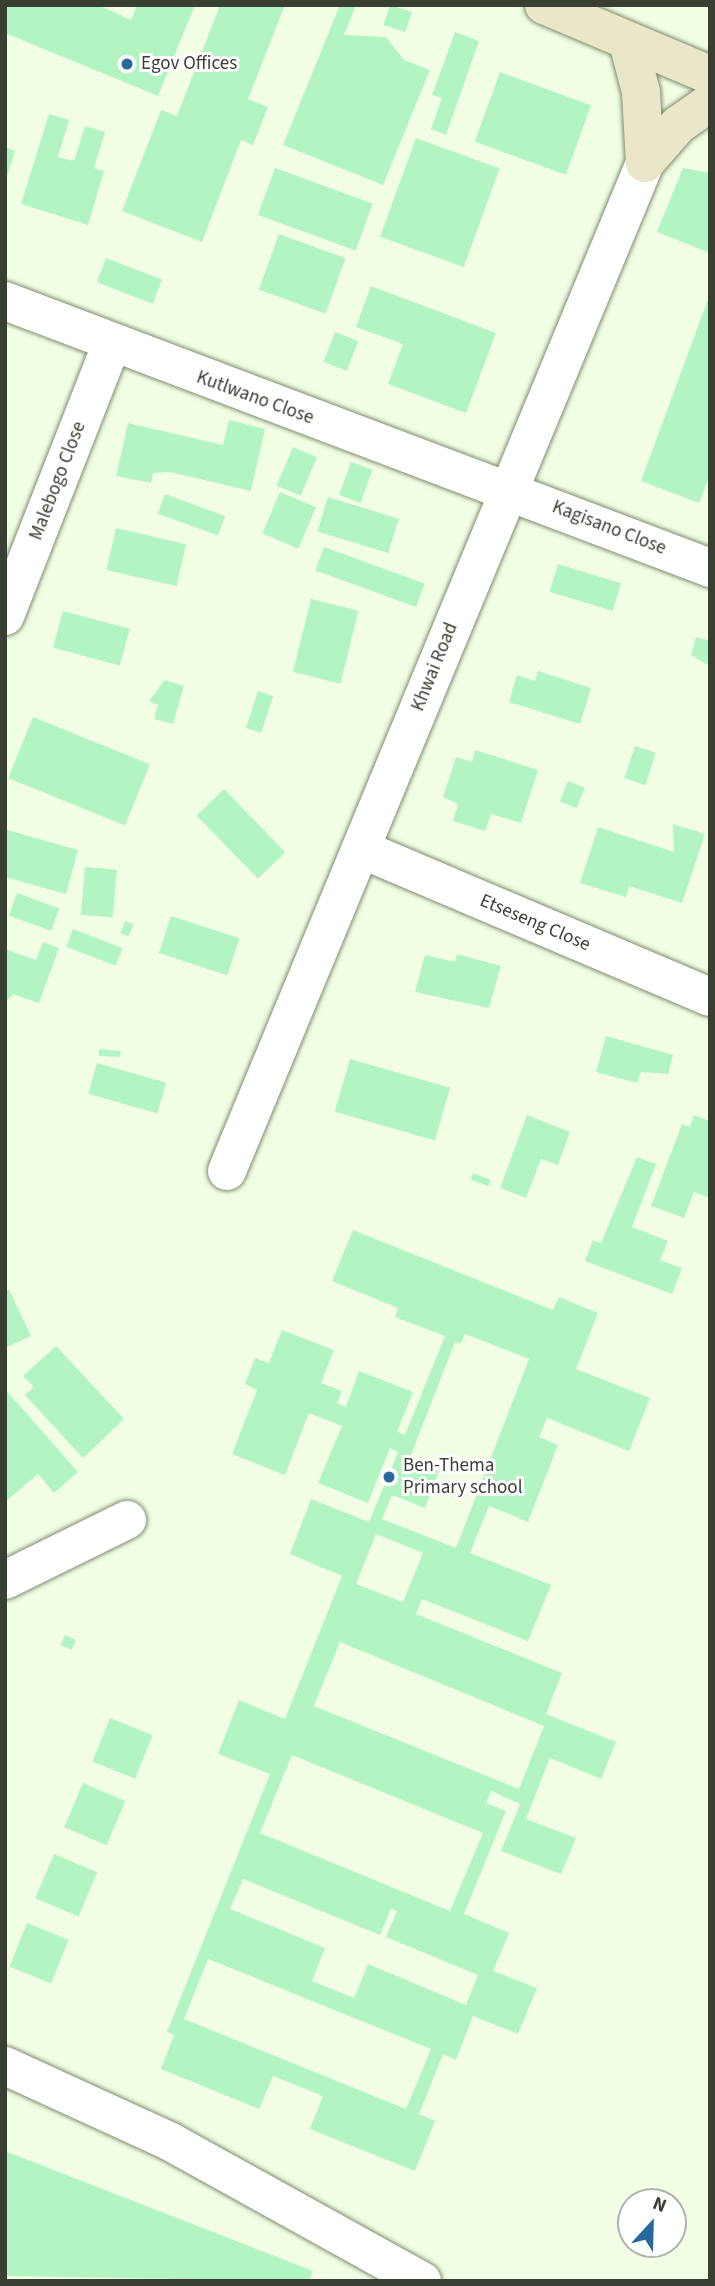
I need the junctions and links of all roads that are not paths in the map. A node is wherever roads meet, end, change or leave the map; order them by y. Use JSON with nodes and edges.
{"nodes":[{"id":1,"x":544,"y":5,"type":"edge"},
{"id":2,"x":628,"y":42,"type":"junction"},
{"id":3,"x":710,"y":75,"type":"edge"},
{"id":4,"x":710,"y":103,"type":"edge"},
{"id":5,"x":645,"y":163,"type":"junction"},
{"id":6,"x":5,"y":301,"type":"edge"},
{"id":7,"x":111,"y":346,"type":"junction"},
{"id":8,"x":507,"y":488,"type":"junction"},
{"id":9,"x":710,"y":568,"type":"edge"},
{"id":10,"x":5,"y":616,"type":"edge"},
{"id":11,"x":361,"y":849,"type":"junction"},
{"id":12,"x":710,"y":997,"type":"edge"},
{"id":13,"x":227,"y":1171,"type":"dead end"},
{"id":14,"x":127,"y":1520,"type":"dead end"},
{"id":15,"x":5,"y":1580,"type":"edge"},
{"id":16,"x":5,"y":2066,"type":"edge"},
{"id":17,"x":422,"y":2281,"type":"edge"}],
"edges":[{"from":1,"to":2,"type":"main road"},
{"from":2,"to":3,"type":"main road"},
{"from":2,"to":5,"type":"main road"},
{"from":4,"to":5,"type":"main road"},
{"from":5,"to":8,"type":"street","name":"Khwai Road"},
{"from":6,"to":7,"type":"street","name":"Kutlwano Close"},
{"from":7,"to":8,"type":"street","name":"Kutlwano Close"},
{"from":7,"to":10,"type":"street","name":"Malebogo Close"},
{"from":8,"to":9,"type":"street","name":"Kagisano Close"},
{"from":8,"to":11,"type":"street","name":"Khwai Road"},
{"from":11,"to":12,"type":"street","name":"Etseseng Close"},
{"from":11,"to":13,"type":"street","name":"Khwai Road"},
{"from":14,"to":15,"type":"street"},
{"from":16,"to":17,"type":"street"}]}
